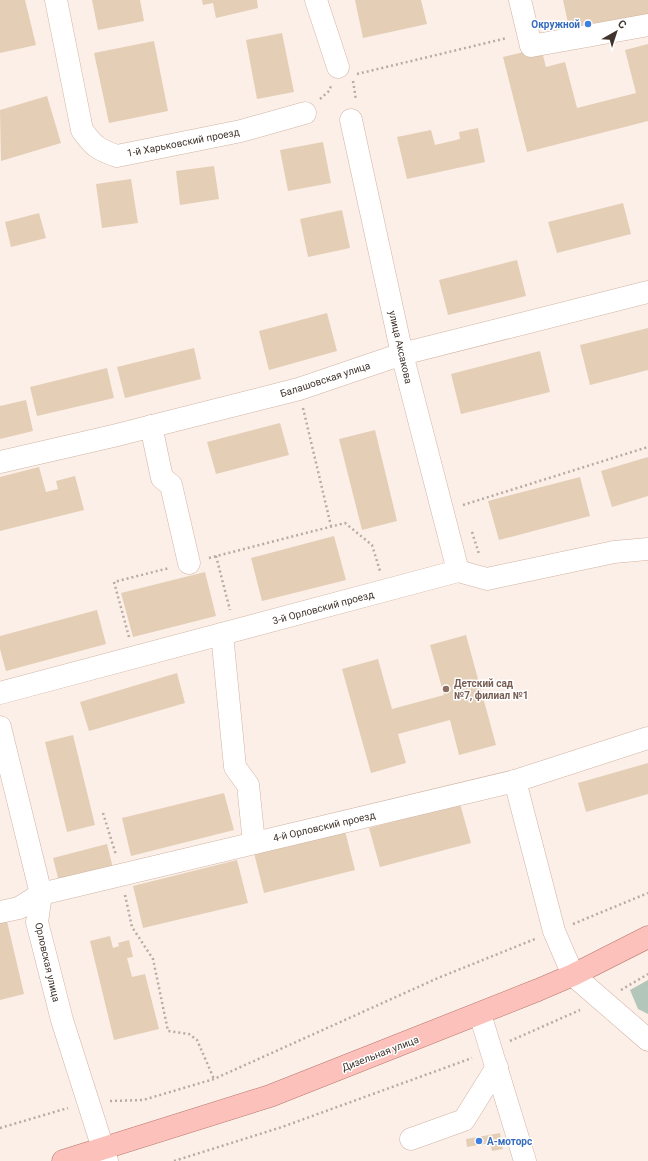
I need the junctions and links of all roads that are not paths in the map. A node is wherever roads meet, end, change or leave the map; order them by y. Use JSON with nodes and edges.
{"nodes":[{"id":1,"x":56,"y":0,"type":"edge"},
{"id":2,"x":316,"y":0,"type":"edge"},
{"id":3,"x":520,"y":0,"type":"edge"},
{"id":4,"x":648,"y":25,"type":"edge"},
{"id":5,"x":338,"y":67,"type":"road end"},
{"id":6,"x":305,"y":113,"type":"road end"},
{"id":7,"x":351,"y":120,"type":"road end"},
{"id":8,"x":648,"y":292,"type":"edge"},
{"id":9,"x":402,"y":354,"type":"junction"},
{"id":10,"x":151,"y":426,"type":"junction"},
{"id":11,"x":0,"y":462,"type":"edge"},
{"id":12,"x":648,"y":549,"type":"edge"},
{"id":13,"x":189,"y":563,"type":"road end"},
{"id":14,"x":458,"y":571,"type":"junction"},
{"id":15,"x":229,"y":632,"type":"junction"},
{"id":16,"x":0,"y":693,"type":"edge"},
{"id":17,"x":0,"y":727,"type":"edge"},
{"id":18,"x":648,"y":738,"type":"edge"},
{"id":19,"x":515,"y":781,"type":"junction"},
{"id":20,"x":9,"y":802,"type":"edge"},
{"id":21,"x":254,"y":843,"type":"junction"},
{"id":22,"x":41,"y":894,"type":"junction"},
{"id":23,"x":0,"y":912,"type":"edge"},
{"id":24,"x":648,"y":937,"type":"edge"},
{"id":25,"x":573,"y":975,"type":"junction"},
{"id":26,"x":480,"y":1014,"type":"junction"},
{"id":27,"x":648,"y":1040,"type":"edge"},
{"id":28,"x":495,"y":1058,"type":"junction"},
{"id":29,"x":411,"y":1139,"type":"dead end"},
{"id":30,"x":106,"y":1154,"type":"edge"},
{"id":31,"x":63,"y":1161,"type":"edge"},
{"id":32,"x":525,"y":1161,"type":"edge"}],
"edges":[{"from":1,"to":6,"type":"street","name":"1-й Харьковский проезд"},
{"from":2,"to":5,"type":"street"},
{"from":3,"to":4,"type":"street"},
{"from":7,"to":9,"type":"street","name":"улица Аксакова"},
{"from":8,"to":9,"type":"street","name":"Балашовская улица"},
{"from":9,"to":10,"type":"street","name":"Балашовская улица"},
{"from":9,"to":14,"type":"street","name":"улица Аксакова"},
{"from":10,"to":11,"type":"street","name":"Балашовская улица"},
{"from":10,"to":13,"type":"street"},
{"from":12,"to":14,"type":"street"},
{"from":14,"to":15,"type":"street","name":"3-й Орловский проезд"},
{"from":15,"to":16,"type":"street","name":"3-й Орловский проезд"},
{"from":15,"to":21,"type":"street"},
{"from":17,"to":20,"type":"street","name":"Орловская улица"},
{"from":18,"to":19,"type":"street","name":"4-й Орловский проезд"},
{"from":19,"to":21,"type":"street","name":"4-й Орловский проезд"},
{"from":19,"to":25,"type":"street"},
{"from":20,"to":22,"type":"street","name":"Орловская улица"},
{"from":21,"to":22,"type":"street","name":"4-й Орловский проезд"},
{"from":22,"to":23,"type":"street","name":"4-й Орловский проезд"},
{"from":22,"to":30,"type":"street","name":"Орловская улица"},
{"from":24,"to":25,"type":"main road","name":"Дизельная улица"},
{"from":25,"to":26,"type":"main road","name":"Дизельная улица"},
{"from":25,"to":27,"type":"street"},
{"from":26,"to":28,"type":"street"},
{"from":26,"to":30,"type":"main road","name":"Дизельная улица"},
{"from":28,"to":29,"type":"street"},
{"from":28,"to":32,"type":"street"},
{"from":30,"to":31,"type":"main road","name":"Дизельная улица"}]}
